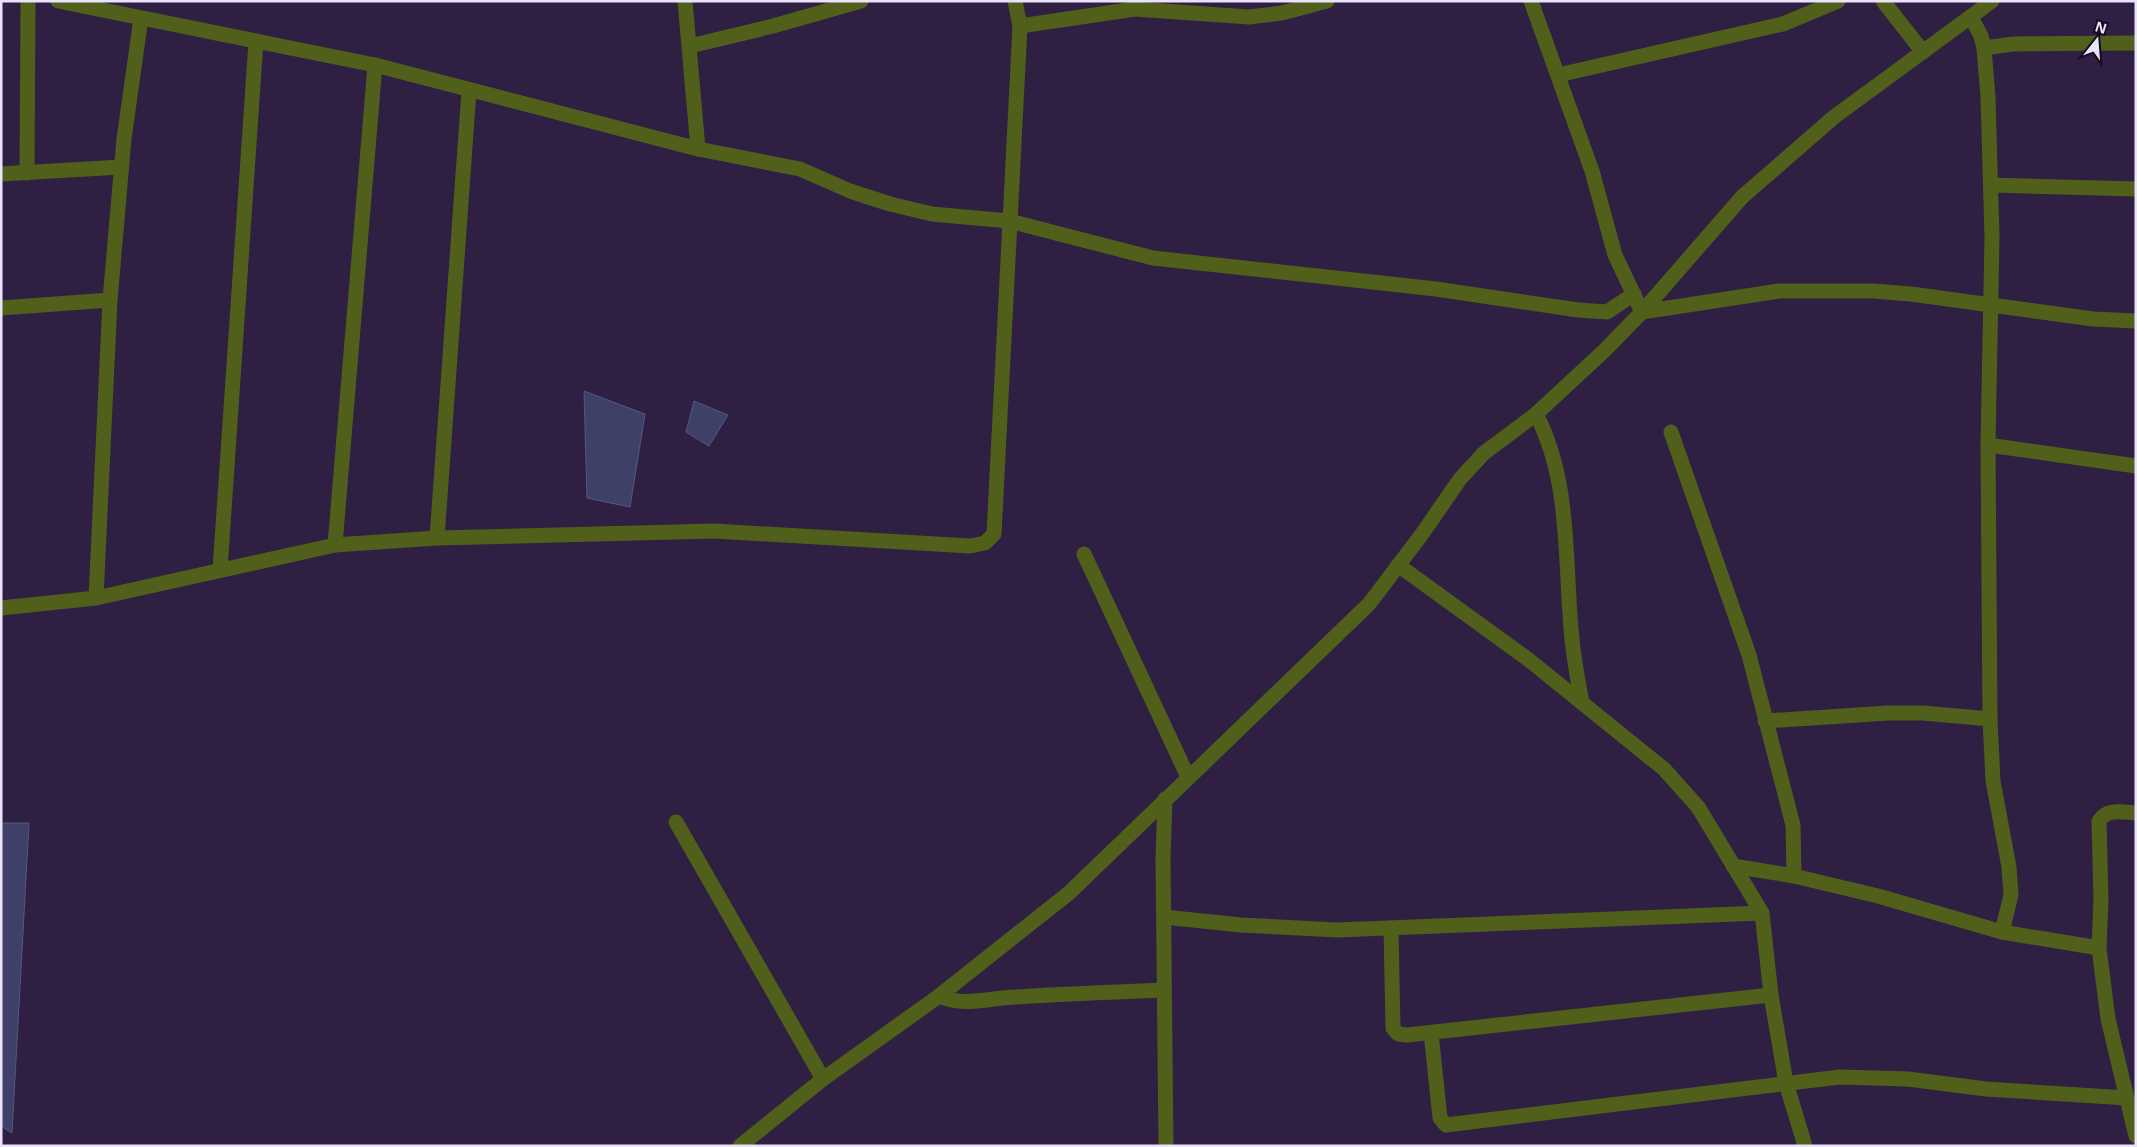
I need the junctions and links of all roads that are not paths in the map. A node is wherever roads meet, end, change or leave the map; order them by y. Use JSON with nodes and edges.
{"nodes":[{"id":1,"x":28,"y":1,"type":"edge"},
{"id":2,"x":58,"y":1,"type":"edge"},
{"id":3,"x":685,"y":1,"type":"edge"},
{"id":4,"x":861,"y":1,"type":"edge"},
{"id":5,"x":1014,"y":1,"type":"edge"},
{"id":6,"x":1531,"y":1,"type":"edge"},
{"id":7,"x":1838,"y":1,"type":"edge"},
{"id":8,"x":1883,"y":1,"type":"edge"},
{"id":9,"x":1992,"y":1,"type":"edge"},
{"id":10,"x":1325,"y":2,"type":"edge"},
{"id":11,"x":1970,"y":17,"type":"junction"},
{"id":12,"x":141,"y":18,"type":"junction"},
{"id":13,"x":1020,"y":26,"type":"junction"},
{"id":14,"x":256,"y":40,"type":"junction"},
{"id":15,"x":2136,"y":43,"type":"edge"},
{"id":16,"x":690,"y":46,"type":"junction"},
{"id":17,"x":1984,"y":48,"type":"junction"},
{"id":18,"x":1923,"y":52,"type":"junction"},
{"id":19,"x":375,"y":65,"type":"junction"},
{"id":20,"x":1558,"y":75,"type":"junction"},
{"id":21,"x":469,"y":91,"type":"junction"},
{"id":22,"x":698,"y":149,"type":"junction"},
{"id":23,"x":121,"y":167,"type":"junction"},
{"id":24,"x":26,"y":173,"type":"junction"},
{"id":25,"x":1,"y":174,"type":"edge"},
{"id":26,"x":1990,"y":185,"type":"junction"},
{"id":27,"x":2136,"y":189,"type":"edge"},
{"id":28,"x":1010,"y":221,"type":"junction"},
{"id":29,"x":1634,"y":294,"type":"junction"},
{"id":30,"x":110,"y":300,"type":"junction"},
{"id":31,"x":1991,"y":306,"type":"junction"},
{"id":32,"x":1,"y":308,"type":"edge"},
{"id":33,"x":1642,"y":312,"type":"junction"},
{"id":34,"x":2136,"y":321,"type":"edge"},
{"id":35,"x":1536,"y":414,"type":"junction"},
{"id":36,"x":1671,"y":432,"type":"dead end"},
{"id":37,"x":1988,"y":445,"type":"junction"},
{"id":38,"x":2136,"y":466,"type":"edge"},
{"id":39,"x":437,"y":538,"type":"junction"},
{"id":40,"x":335,"y":545,"type":"junction"},
{"id":41,"x":1084,"y":554,"type":"dead end"},
{"id":42,"x":1398,"y":565,"type":"junction"},
{"id":43,"x":220,"y":570,"type":"junction"},
{"id":44,"x":96,"y":598,"type":"junction"},
{"id":45,"x":1,"y":608,"type":"edge"},
{"id":46,"x":1582,"y":703,"type":"junction"},
{"id":47,"x":1990,"y":719,"type":"junction"},
{"id":48,"x":1766,"y":721,"type":"junction"},
{"id":49,"x":1188,"y":777,"type":"junction"},
{"id":50,"x":1165,"y":799,"type":"junction"},
{"id":51,"x":2136,"y":813,"type":"edge"},
{"id":52,"x":676,"y":822,"type":"dead end"},
{"id":53,"x":1733,"y":866,"type":"junction"},
{"id":54,"x":1794,"y":876,"type":"junction"},
{"id":55,"x":1762,"y":913,"type":"junction"},
{"id":56,"x":1164,"y":917,"type":"junction"},
{"id":57,"x":1391,"y":928,"type":"junction"},
{"id":58,"x":2002,"y":932,"type":"junction"},
{"id":59,"x":2099,"y":948,"type":"junction"},
{"id":60,"x":1164,"y":990,"type":"junction"},
{"id":61,"x":1772,"y":995,"type":"junction"},
{"id":62,"x":939,"y":996,"type":"junction"},
{"id":63,"x":1431,"y":1033,"type":"junction"},
{"id":64,"x":823,"y":1079,"type":"junction"},
{"id":65,"x":1786,"y":1083,"type":"junction"},
{"id":66,"x":2127,"y":1098,"type":"junction"},
{"id":67,"x":2136,"y":1136,"type":"edge"},
{"id":68,"x":740,"y":1146,"type":"edge"},
{"id":69,"x":1166,"y":1146,"type":"edge"},
{"id":70,"x":1805,"y":1146,"type":"edge"}],
"edges":[{"from":1,"to":24,"type":"street"},
{"from":2,"to":12,"type":"street"},
{"from":3,"to":16,"type":"street"},
{"from":4,"to":16,"type":"street"},
{"from":5,"to":13,"type":"street"},
{"from":6,"to":20,"type":"street"},
{"from":7,"to":20,"type":"street"},
{"from":8,"to":18,"type":"street"},
{"from":9,"to":11,"type":"street"},
{"from":10,"to":13,"type":"street"},
{"from":11,"to":17,"type":"street"},
{"from":11,"to":18,"type":"street"},
{"from":12,"to":14,"type":"street"},
{"from":12,"to":23,"type":"street"},
{"from":13,"to":28,"type":"street"},
{"from":14,"to":19,"type":"street"},
{"from":14,"to":43,"type":"street"},
{"from":15,"to":17,"type":"street"},
{"from":16,"to":22,"type":"street"},
{"from":17,"to":26,"type":"street"},
{"from":18,"to":33,"type":"street"},
{"from":19,"to":21,"type":"street"},
{"from":19,"to":40,"type":"street"},
{"from":20,"to":29,"type":"street"},
{"from":21,"to":22,"type":"street"},
{"from":21,"to":39,"type":"street"},
{"from":22,"to":28,"type":"street"},
{"from":23,"to":24,"type":"street"},
{"from":23,"to":30,"type":"street"},
{"from":24,"to":25,"type":"street"},
{"from":26,"to":27,"type":"street"},
{"from":26,"to":31,"type":"street"},
{"from":28,"to":29,"type":"street"},
{"from":28,"to":39,"type":"street"},
{"from":29,"to":33,"type":"street"},
{"from":30,"to":32,"type":"street"},
{"from":30,"to":44,"type":"street"},
{"from":31,"to":33,"type":"street"},
{"from":31,"to":34,"type":"street"},
{"from":31,"to":37,"type":"street"},
{"from":33,"to":35,"type":"street"},
{"from":35,"to":42,"type":"street"},
{"from":35,"to":46,"type":"street"},
{"from":36,"to":48,"type":"street"},
{"from":37,"to":38,"type":"street"},
{"from":37,"to":47,"type":"street"},
{"from":39,"to":40,"type":"street"},
{"from":40,"to":43,"type":"street"},
{"from":41,"to":49,"type":"street"},
{"from":42,"to":46,"type":"street"},
{"from":42,"to":49,"type":"street"},
{"from":43,"to":44,"type":"street"},
{"from":44,"to":45,"type":"street"},
{"from":46,"to":53,"type":"street"},
{"from":47,"to":48,"type":"street"},
{"from":47,"to":58,"type":"street"},
{"from":48,"to":54,"type":"street"},
{"from":49,"to":50,"type":"street"},
{"from":50,"to":56,"type":"street"},
{"from":50,"to":62,"type":"street"},
{"from":51,"to":59,"type":"street"},
{"from":52,"to":64,"type":"street"},
{"from":53,"to":54,"type":"street"},
{"from":53,"to":55,"type":"street"},
{"from":54,"to":58,"type":"street"},
{"from":55,"to":57,"type":"street"},
{"from":55,"to":61,"type":"street"},
{"from":56,"to":57,"type":"street"},
{"from":56,"to":60,"type":"street"},
{"from":57,"to":63,"type":"street"},
{"from":58,"to":59,"type":"street"},
{"from":59,"to":66,"type":"street"},
{"from":60,"to":62,"type":"street"},
{"from":60,"to":69,"type":"street"},
{"from":61,"to":63,"type":"street"},
{"from":61,"to":65,"type":"street"},
{"from":62,"to":64,"type":"street"},
{"from":63,"to":65,"type":"street"},
{"from":64,"to":68,"type":"street"},
{"from":65,"to":66,"type":"street"},
{"from":65,"to":70,"type":"street"},
{"from":66,"to":67,"type":"street"}]}
